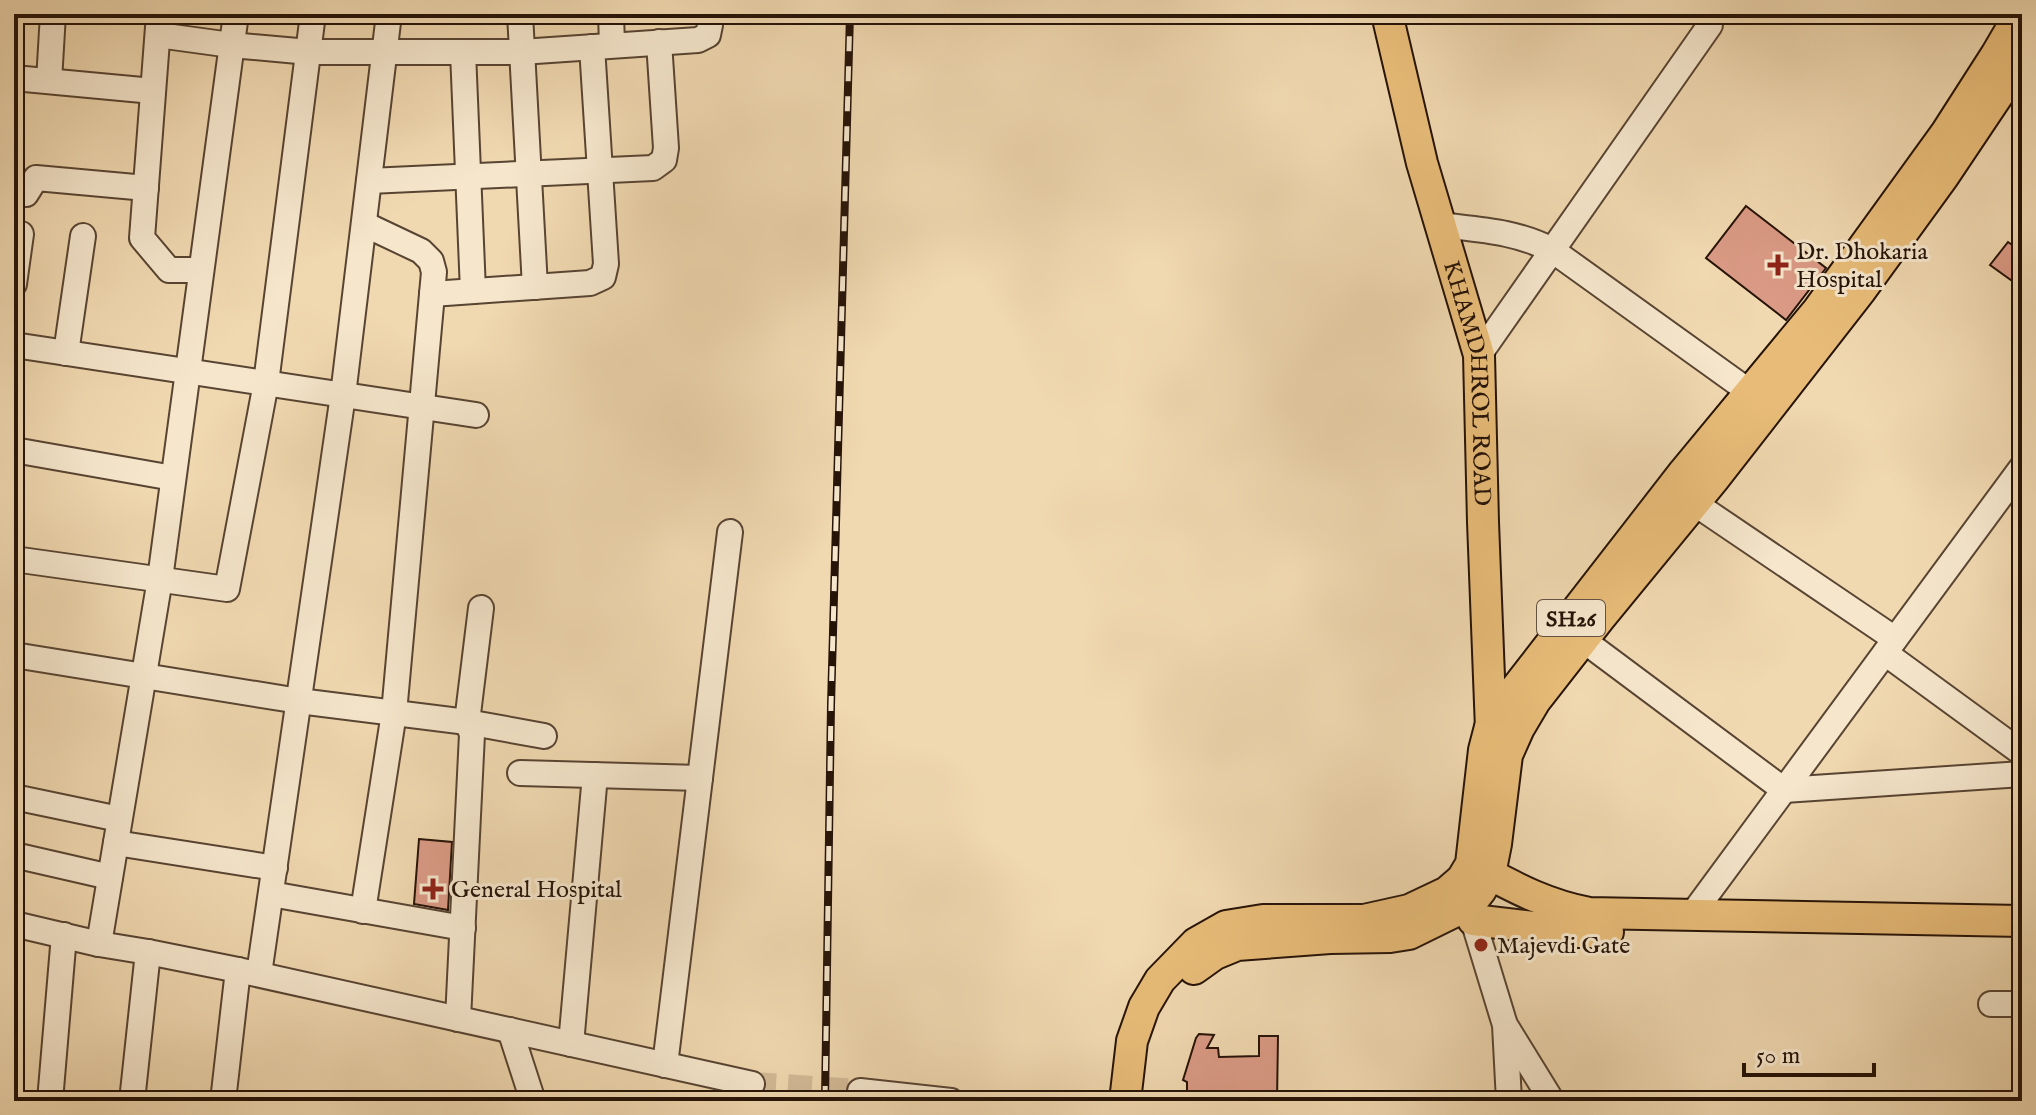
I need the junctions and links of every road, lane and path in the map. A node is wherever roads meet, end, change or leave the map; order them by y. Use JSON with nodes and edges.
{"nodes":[{"id":1,"x":53,"y":14,"type":"edge"},
{"id":2,"x":236,"y":14,"type":"edge"},
{"id":3,"x":313,"y":14,"type":"edge"},
{"id":4,"x":389,"y":14,"type":"edge"},
{"id":5,"x":520,"y":14,"type":"edge"},
{"id":6,"x":611,"y":14,"type":"edge"},
{"id":7,"x":710,"y":14,"type":"edge"},
{"id":8,"x":1387,"y":14,"type":"edge"},
{"id":9,"x":1710,"y":14,"type":"edge"},
{"id":10,"x":2020,"y":14,"type":"edge"},
{"id":11,"x":158,"y":24,"type":"edge"},
{"id":12,"x":659,"y":42,"type":"junction"},
{"id":13,"x":231,"y":45,"type":"junction"},
{"id":14,"x":602,"y":46,"type":"junction"},
{"id":15,"x":309,"y":52,"type":"junction"},
{"id":16,"x":385,"y":52,"type":"junction"},
{"id":17,"x":463,"y":52,"type":"junction"},
{"id":18,"x":521,"y":52,"type":"junction"},
{"id":19,"x":2014,"y":64,"type":"edge"},
{"id":20,"x":14,"y":78,"type":"edge"},
{"id":21,"x":49,"y":81,"type":"junction"},
{"id":22,"x":153,"y":91,"type":"junction"},
{"id":23,"x":600,"y":170,"type":"junction"},
{"id":24,"x":528,"y":173,"type":"junction"},
{"id":25,"x":468,"y":176,"type":"junction"},
{"id":26,"x":369,"y":181,"type":"junction"},
{"id":27,"x":146,"y":188,"type":"junction"},
{"id":28,"x":14,"y":192,"type":"edge"},
{"id":29,"x":364,"y":224,"type":"junction"},
{"id":30,"x":1440,"y":225,"type":"junction"},
{"id":31,"x":21,"y":234,"type":"dead end"},
{"id":32,"x":83,"y":236,"type":"dead end"},
{"id":33,"x":1552,"y":250,"type":"junction"},
{"id":34,"x":201,"y":270,"type":"junction"},
{"id":35,"x":14,"y":284,"type":"edge"},
{"id":36,"x":535,"y":287,"type":"junction"},
{"id":37,"x":473,"y":291,"type":"junction"},
{"id":38,"x":432,"y":294,"type":"junction"},
{"id":39,"x":14,"y":345,"type":"edge"},
{"id":40,"x":66,"y":353,"type":"junction"},
{"id":41,"x":1479,"y":355,"type":"junction"},
{"id":42,"x":188,"y":371,"type":"junction"},
{"id":43,"x":266,"y":383,"type":"junction"},
{"id":44,"x":343,"y":395,"type":"junction"},
{"id":45,"x":1760,"y":399,"type":"junction"},
{"id":46,"x":421,"y":407,"type":"junction"},
{"id":47,"x":476,"y":415,"type":"dead end"},
{"id":48,"x":14,"y":450,"type":"edge"},
{"id":49,"x":2022,"y":467,"type":"edge"},
{"id":50,"x":173,"y":478,"type":"junction"},
{"id":51,"x":1694,"y":503,"type":"junction"},
{"id":52,"x":730,"y":532,"type":"dead end"},
{"id":53,"x":14,"y":559,"type":"edge"},
{"id":54,"x":160,"y":579,"type":"junction"},
{"id":55,"x":481,"y":608,"type":"dead end"},
{"id":56,"x":1583,"y":640,"type":"junction"},
{"id":57,"x":1890,"y":646,"type":"junction"},
{"id":58,"x":14,"y":655,"type":"edge"},
{"id":59,"x":143,"y":676,"type":"junction"},
{"id":60,"x":299,"y":701,"type":"junction"},
{"id":61,"x":394,"y":713,"type":"junction"},
{"id":62,"x":467,"y":722,"type":"junction"},
{"id":63,"x":1490,"y":727,"type":"junction"},
{"id":64,"x":544,"y":736,"type":"dead end"},
{"id":65,"x":2022,"y":753,"type":"edge"},
{"id":66,"x":1507,"y":755,"type":"junction"},
{"id":67,"x":520,"y":773,"type":"dead end"},
{"id":68,"x":2022,"y":774,"type":"edge"},
{"id":69,"x":595,"y":775,"type":"junction"},
{"id":70,"x":700,"y":778,"type":"junction"},
{"id":71,"x":1784,"y":790,"type":"junction"},
{"id":72,"x":14,"y":797,"type":"edge"},
{"id":73,"x":118,"y":831,"type":"junction"},
{"id":74,"x":14,"y":855,"type":"edge"},
{"id":75,"x":275,"y":868,"type":"junction"},
{"id":76,"x":110,"y":877,"type":"junction"},
{"id":77,"x":1473,"y":888,"type":"junction"},
{"id":78,"x":271,"y":894,"type":"junction"},
{"id":79,"x":363,"y":911,"type":"junction"},
{"id":80,"x":1691,"y":916,"type":"junction"},
{"id":81,"x":2022,"y":921,"type":"edge"},
{"id":82,"x":14,"y":924,"type":"edge"},
{"id":83,"x":463,"y":928,"type":"junction"},
{"id":84,"x":64,"y":935,"type":"junction"},
{"id":85,"x":2022,"y":936,"type":"edge"},
{"id":86,"x":99,"y":944,"type":"junction"},
{"id":87,"x":148,"y":952,"type":"junction"},
{"id":88,"x":249,"y":972,"type":"junction"},
{"id":89,"x":1991,"y":1004,"type":"dead end"},
{"id":90,"x":2022,"y":1004,"type":"edge"},
{"id":91,"x":458,"y":1019,"type":"junction"},
{"id":92,"x":1505,"y":1025,"type":"junction"},
{"id":93,"x":510,"y":1030,"type":"junction"},
{"id":94,"x":571,"y":1044,"type":"junction"},
{"id":95,"x":665,"y":1065,"type":"junction"},
{"id":96,"x":752,"y":1084,"type":"tunnel mouth"},
{"id":97,"x":860,"y":1091,"type":"tunnel mouth"},
{"id":98,"x":50,"y":1101,"type":"edge"},
{"id":99,"x":132,"y":1101,"type":"edge"},
{"id":100,"x":223,"y":1101,"type":"edge"},
{"id":101,"x":533,"y":1101,"type":"edge"},
{"id":102,"x":951,"y":1101,"type":"edge"},
{"id":103,"x":1125,"y":1101,"type":"edge"},
{"id":104,"x":1142,"y":1101,"type":"edge"},
{"id":105,"x":1509,"y":1101,"type":"edge"},
{"id":106,"x":1552,"y":1101,"type":"edge"}],
"edges":[{"from":1,"to":21,"type":"street"},
{"from":2,"to":13,"type":"street"},
{"from":3,"to":15,"type":"street"},
{"from":4,"to":16,"type":"street"},
{"from":5,"to":18,"type":"street"},
{"from":6,"to":14,"type":"street"},
{"from":7,"to":12,"type":"street"},
{"from":8,"to":30,"type":"main road","name":"KHAMDHROL ROAD"},
{"from":9,"to":33,"type":"street"},
{"from":10,"to":19,"type":"main road","number":"SH26"},
{"from":11,"to":13,"type":"street"},
{"from":11,"to":22,"type":"street"},
{"from":12,"to":14,"type":"street"},
{"from":12,"to":23,"type":"street"},
{"from":13,"to":15,"type":"street"},
{"from":13,"to":34,"type":"street"},
{"from":14,"to":18,"type":"street"},
{"from":14,"to":23,"type":"street"},
{"from":15,"to":16,"type":"street"},
{"from":15,"to":43,"type":"street"},
{"from":16,"to":17,"type":"street"},
{"from":16,"to":26,"type":"street"},
{"from":17,"to":18,"type":"street"},
{"from":17,"to":25,"type":"street"},
{"from":18,"to":24,"type":"street"},
{"from":19,"to":45,"type":"main road","number":"SH26"},
{"from":20,"to":21,"type":"street"},
{"from":21,"to":22,"type":"street"},
{"from":22,"to":27,"type":"street"},
{"from":23,"to":24,"type":"street"},
{"from":23,"to":36,"type":"street"},
{"from":24,"to":25,"type":"street"},
{"from":24,"to":36,"type":"street"},
{"from":25,"to":26,"type":"street"},
{"from":25,"to":37,"type":"street"},
{"from":26,"to":29,"type":"street"},
{"from":27,"to":28,"type":"street"},
{"from":27,"to":34,"type":"street"},
{"from":29,"to":38,"type":"street"},
{"from":29,"to":44,"type":"street"},
{"from":30,"to":33,"type":"street"},
{"from":30,"to":41,"type":"main road","name":"KHAMDHROL ROAD"},
{"from":31,"to":35,"type":"street"},
{"from":32,"to":40,"type":"street"},
{"from":33,"to":41,"type":"street"},
{"from":33,"to":45,"type":"street"},
{"from":34,"to":42,"type":"street"},
{"from":36,"to":37,"type":"street"},
{"from":37,"to":38,"type":"street"},
{"from":38,"to":46,"type":"street"},
{"from":39,"to":40,"type":"street"},
{"from":40,"to":42,"type":"street"},
{"from":41,"to":63,"type":"main road","name":"KHAMDHROL ROAD"},
{"from":42,"to":43,"type":"street"},
{"from":42,"to":50,"type":"street"},
{"from":43,"to":44,"type":"street"},
{"from":43,"to":54,"type":"street"},
{"from":44,"to":46,"type":"street"},
{"from":44,"to":60,"type":"street"},
{"from":45,"to":51,"type":"main road","number":"SH26"},
{"from":45,"to":63,"type":"main road","number":"SH26"},
{"from":46,"to":47,"type":"street"},
{"from":46,"to":61,"type":"street"},
{"from":48,"to":50,"type":"street"},
{"from":49,"to":57,"type":"street"},
{"from":50,"to":54,"type":"street"},
{"from":51,"to":56,"type":"main road","number":"SH26"},
{"from":51,"to":57,"type":"street"},
{"from":52,"to":70,"type":"street"},
{"from":53,"to":54,"type":"street"},
{"from":54,"to":59,"type":"street"},
{"from":55,"to":62,"type":"street"},
{"from":56,"to":66,"type":"main road","number":"SH26"},
{"from":56,"to":71,"type":"street"},
{"from":57,"to":65,"type":"street"},
{"from":57,"to":71,"type":"street"},
{"from":58,"to":59,"type":"street"},
{"from":59,"to":60,"type":"street"},
{"from":59,"to":73,"type":"street"},
{"from":60,"to":61,"type":"street"},
{"from":60,"to":75,"type":"street"},
{"from":61,"to":62,"type":"street"},
{"from":61,"to":79,"type":"street"},
{"from":62,"to":64,"type":"street"},
{"from":62,"to":83,"type":"street"},
{"from":63,"to":66,"type":"main road","name":"KHAMDHROL ROAD"},
{"from":63,"to":77,"type":"main road","number":"SH26"},
{"from":66,"to":77,"type":"main road","number":"SH26"},
{"from":67,"to":69,"type":"street"},
{"from":68,"to":71,"type":"street"},
{"from":69,"to":70,"type":"street"},
{"from":69,"to":94,"type":"street"},
{"from":70,"to":95,"type":"street"},
{"from":71,"to":80,"type":"street"},
{"from":72,"to":73,"type":"street"},
{"from":73,"to":75,"type":"street"},
{"from":73,"to":76,"type":"street"},
{"from":74,"to":76,"type":"street"},
{"from":75,"to":78,"type":"street"},
{"from":76,"to":86,"type":"street"},
{"from":77,"to":80,"type":"main road"},
{"from":77,"to":85,"type":"main road"},
{"from":77,"to":92,"type":"street"},
{"from":77,"to":103,"type":"main road"},
{"from":77,"to":104,"type":"main road"},
{"from":78,"to":79,"type":"street"},
{"from":78,"to":88,"type":"street"},
{"from":79,"to":83,"type":"street"},
{"from":80,"to":81,"type":"main road"},
{"from":82,"to":84,"type":"street"},
{"from":83,"to":91,"type":"street"},
{"from":84,"to":86,"type":"street"},
{"from":84,"to":98,"type":"street"},
{"from":86,"to":87,"type":"street"},
{"from":87,"to":88,"type":"street"},
{"from":87,"to":99,"type":"street"},
{"from":88,"to":91,"type":"street"},
{"from":88,"to":100,"type":"street"},
{"from":89,"to":90,"type":"street"},
{"from":91,"to":93,"type":"street"},
{"from":92,"to":105,"type":"street"},
{"from":92,"to":106,"type":"street"},
{"from":93,"to":94,"type":"street"},
{"from":93,"to":101,"type":"street"},
{"from":94,"to":95,"type":"street"},
{"from":95,"to":96,"type":"street"},
{"from":97,"to":102,"type":"street"}]}
